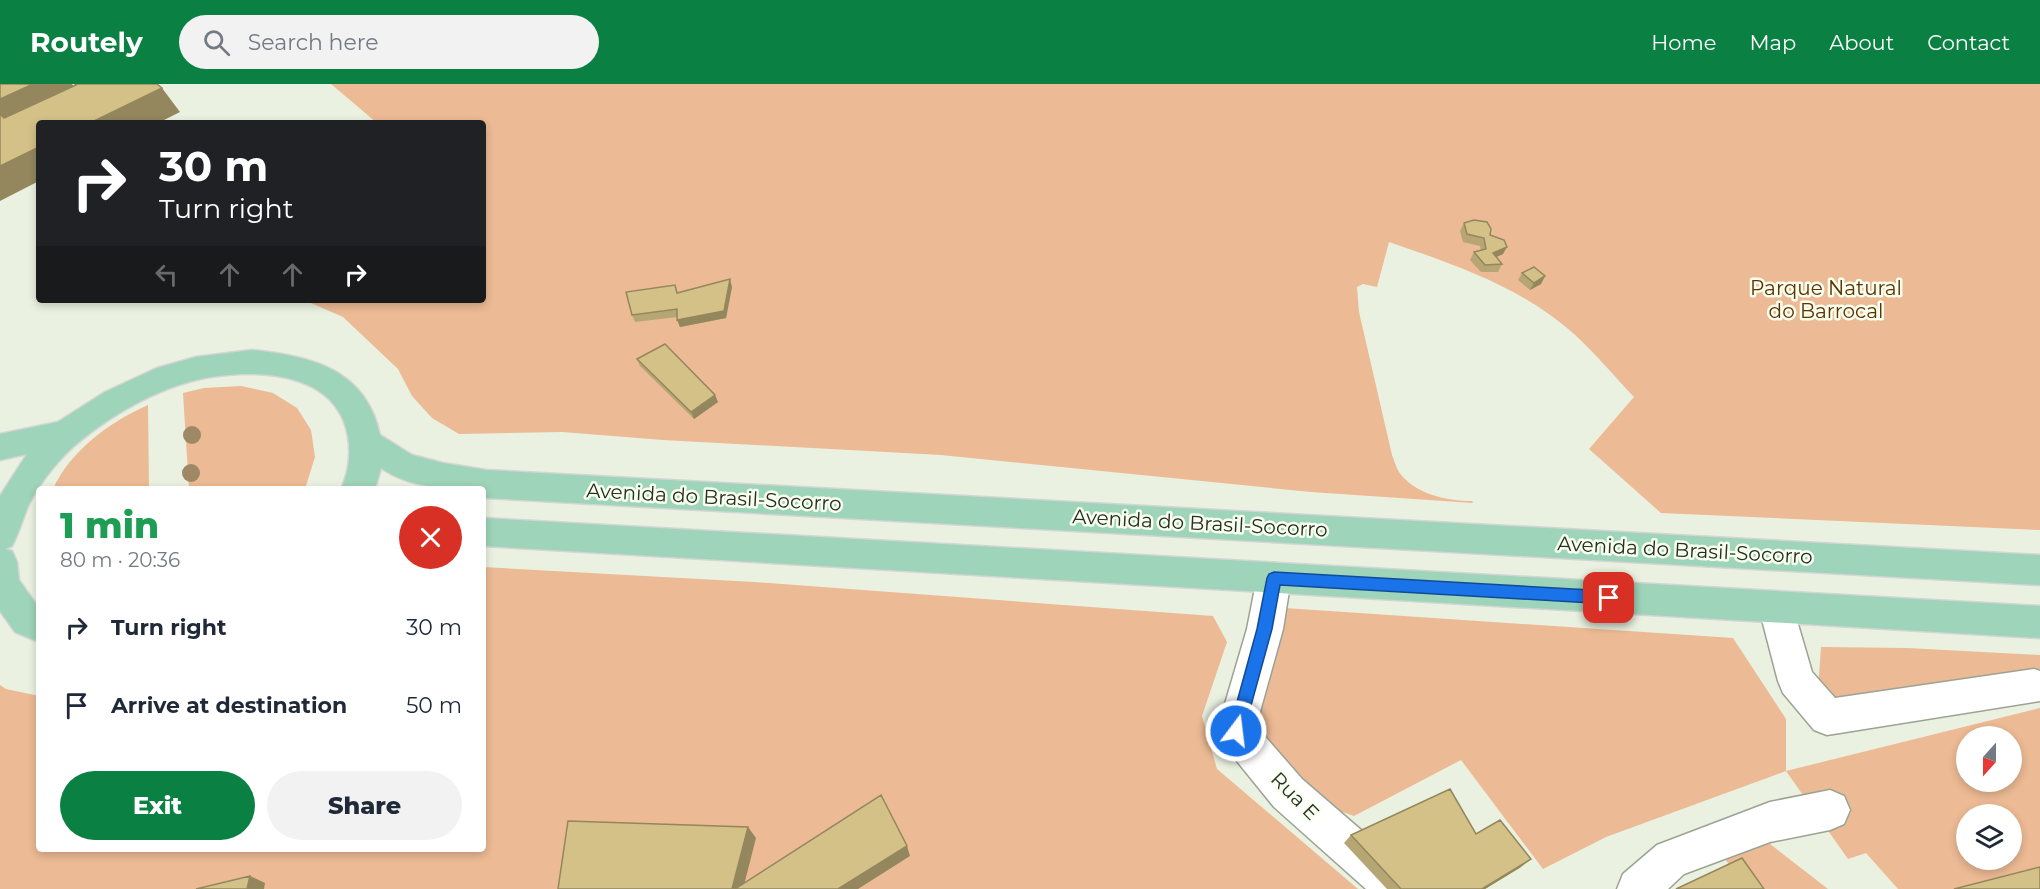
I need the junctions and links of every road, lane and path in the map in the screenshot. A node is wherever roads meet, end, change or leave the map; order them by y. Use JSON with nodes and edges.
{"nodes":[{"id":1,"x":67,"y":433,"type":"junction"},
{"id":2,"x":367,"y":443,"type":"junction"},
{"id":3,"x":0,"y":447,"type":"edge"},
{"id":4,"x":359,"y":486,"type":"edge"},
{"id":5,"x":486,"y":532,"type":"edge"},
{"id":6,"x":0,"y":536,"type":"edge"},
{"id":7,"x":0,"y":562,"type":"edge"},
{"id":8,"x":2040,"y":570,"type":"edge"},
{"id":9,"x":1274,"y":578,"type":"junction"},
{"id":10,"x":1777,"y":608,"type":"junction"},
{"id":11,"x":2040,"y":622,"type":"edge"},
{"id":12,"x":36,"y":625,"type":"edge"},
{"id":13,"x":2034,"y":686,"type":"dead end"},
{"id":14,"x":1830,"y":810,"type":"dead end"},
{"id":15,"x":1397,"y":889,"type":"edge"},
{"id":16,"x":1638,"y":889,"type":"edge"}],
"edges":[{"from":1,"to":2,"type":"main road"},
{"from":1,"to":3,"type":"main road"},
{"from":1,"to":6,"type":"main road"},
{"from":2,"to":4,"type":"main road"},
{"from":2,"to":8,"type":"main road","name":"Avenida do Brasil-Socorro"},
{"from":5,"to":9,"type":"main road"},
{"from":7,"to":12,"type":"main road"},
{"from":9,"to":10,"type":"main road"},
{"from":9,"to":15,"type":"street","name":"Rua E"},
{"from":10,"to":11,"type":"main road"},
{"from":10,"to":13,"type":"street"},
{"from":14,"to":16,"type":"street"}]}
